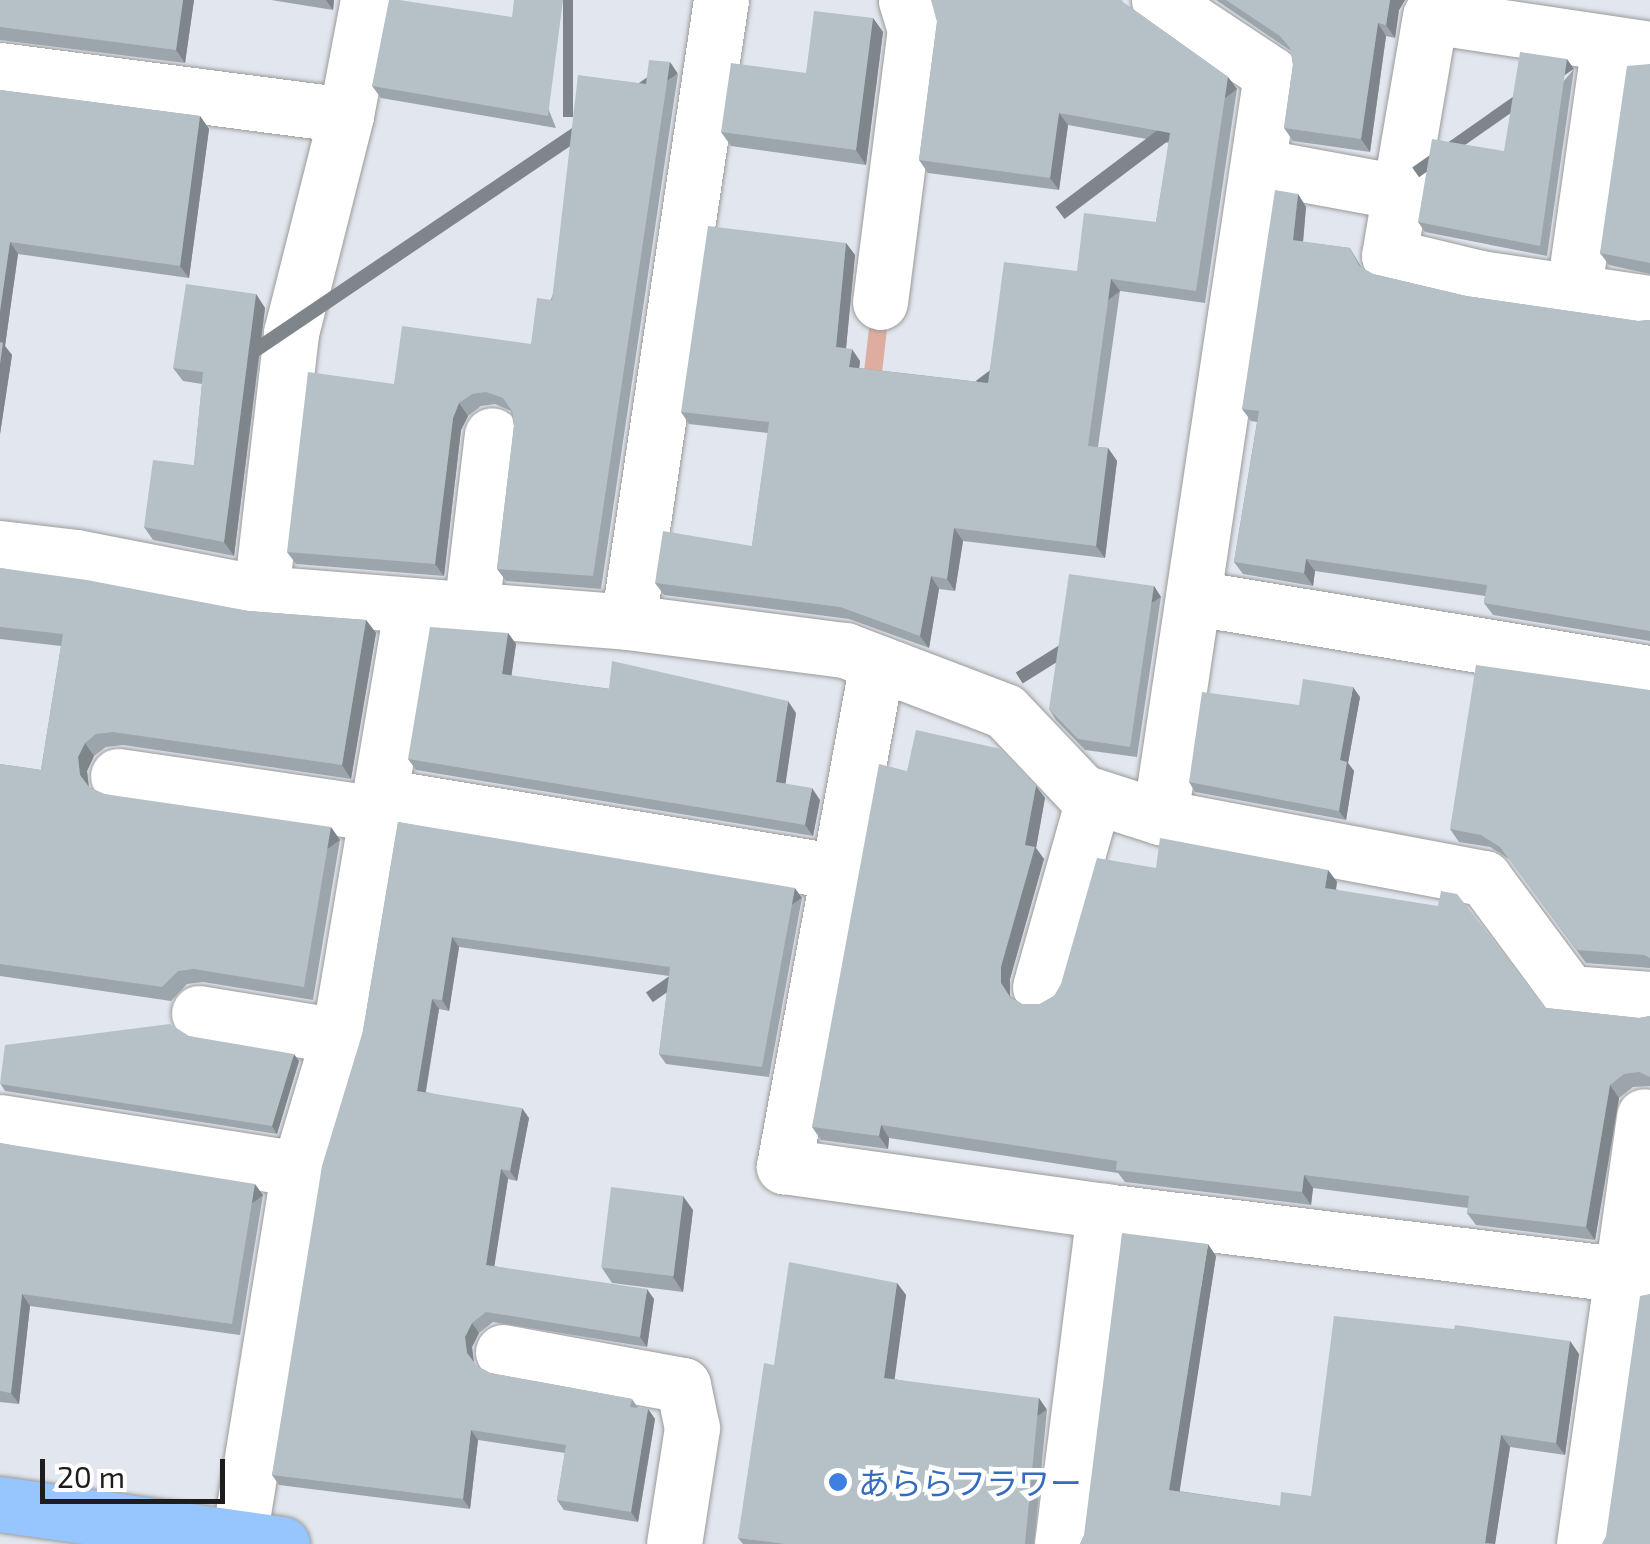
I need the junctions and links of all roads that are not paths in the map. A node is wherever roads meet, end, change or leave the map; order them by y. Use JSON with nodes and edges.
{"nodes":[{"id":1,"x":368,"y":0,"type":"edge"},
{"id":2,"x":722,"y":0,"type":"edge"},
{"id":3,"x":906,"y":0,"type":"edge"},
{"id":4,"x":1159,"y":0,"type":"edge"},
{"id":5,"x":1552,"y":17,"type":"edge"},
{"id":6,"x":1630,"y":46,"type":"edge"},
{"id":7,"x":0,"y":70,"type":"edge"},
{"id":8,"x":346,"y":115,"type":"junction"},
{"id":9,"x":1258,"y":166,"type":"junction"},
{"id":10,"x":1400,"y":192,"type":"junction"},
{"id":11,"x":1574,"y":289,"type":"junction"},
{"id":12,"x":880,"y":302,"type":"dead end"},
{"id":13,"x":1650,"y":303,"type":"edge"},
{"id":14,"x":492,"y":435,"type":"dead end"},
{"id":15,"x":0,"y":548,"type":"edge"},
{"id":16,"x":261,"y":593,"type":"junction"},
{"id":17,"x":1195,"y":598,"type":"junction"},
{"id":18,"x":412,"y":605,"type":"junction"},
{"id":19,"x":471,"y":610,"type":"junction"},
{"id":20,"x":628,"y":622,"type":"junction"},
{"id":21,"x":877,"y":663,"type":"junction"},
{"id":22,"x":1650,"y":673,"type":"edge"},
{"id":23,"x":118,"y":776,"type":"dead end"},
{"id":24,"x":1094,"y":796,"type":"junction"},
{"id":25,"x":378,"y":805,"type":"junction"},
{"id":26,"x":1160,"y":816,"type":"junction"},
{"id":27,"x":838,"y":872,"type":"junction"},
{"id":28,"x":1040,"y":987,"type":"dead end"},
{"id":29,"x":1650,"y":999,"type":"edge"},
{"id":30,"x":199,"y":1013,"type":"dead end"},
{"id":31,"x":339,"y":1036,"type":"junction"},
{"id":32,"x":1644,"y":1116,"type":"dead end"},
{"id":33,"x":0,"y":1122,"type":"edge"},
{"id":34,"x":299,"y":1168,"type":"junction"},
{"id":35,"x":1104,"y":1211,"type":"junction"},
{"id":36,"x":1636,"y":1276,"type":"edge"},
{"id":37,"x":502,"y":1352,"type":"dead end"},
{"id":38,"x":0,"y":1504,"type":"edge"},
{"id":39,"x":260,"y":1541,"type":"edge"},
{"id":40,"x":674,"y":1544,"type":"edge"},
{"id":41,"x":1062,"y":1544,"type":"edge"},
{"id":42,"x":1584,"y":1544,"type":"edge"}],
"edges":[{"from":1,"to":8,"type":"street"},
{"from":2,"to":20,"type":"street"},
{"from":3,"to":12,"type":"street"},
{"from":4,"to":9,"type":"street"},
{"from":5,"to":6,"type":"street"},
{"from":5,"to":10,"type":"street"},
{"from":6,"to":11,"type":"street"},
{"from":7,"to":8,"type":"street"},
{"from":8,"to":16,"type":"street"},
{"from":9,"to":10,"type":"street"},
{"from":9,"to":17,"type":"street"},
{"from":10,"to":11,"type":"street"},
{"from":11,"to":13,"type":"street"},
{"from":14,"to":19,"type":"street"},
{"from":15,"to":16,"type":"street"},
{"from":16,"to":18,"type":"street"},
{"from":17,"to":22,"type":"street"},
{"from":17,"to":26,"type":"street"},
{"from":18,"to":19,"type":"street"},
{"from":18,"to":25,"type":"street"},
{"from":19,"to":20,"type":"street"},
{"from":20,"to":21,"type":"street"},
{"from":21,"to":24,"type":"street"},
{"from":21,"to":27,"type":"street"},
{"from":23,"to":25,"type":"street"},
{"from":24,"to":26,"type":"street"},
{"from":24,"to":28,"type":"street"},
{"from":25,"to":27,"type":"street"},
{"from":25,"to":31,"type":"street"},
{"from":26,"to":29,"type":"street"},
{"from":27,"to":35,"type":"street"},
{"from":30,"to":31,"type":"street"},
{"from":31,"to":34,"type":"street"},
{"from":32,"to":36,"type":"street"},
{"from":33,"to":34,"type":"street"},
{"from":34,"to":39,"type":"street"},
{"from":35,"to":36,"type":"street"},
{"from":35,"to":41,"type":"street"},
{"from":36,"to":42,"type":"street"},
{"from":37,"to":40,"type":"street"},
{"from":38,"to":39,"type":"main road"}]}
